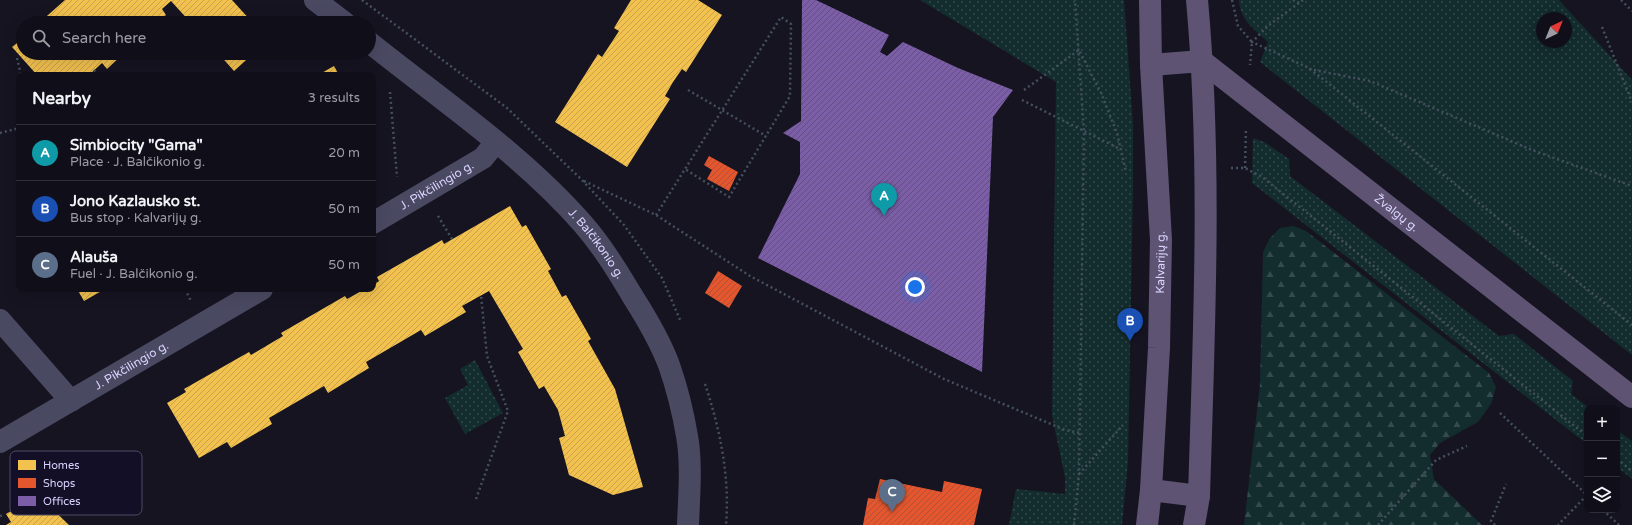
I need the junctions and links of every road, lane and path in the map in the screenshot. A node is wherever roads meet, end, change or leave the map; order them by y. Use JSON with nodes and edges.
{"nodes":[{"id":1,"x":315,"y":0,"type":"edge"},
{"id":2,"x":1075,"y":0,"type":"edge"},
{"id":3,"x":1150,"y":0,"type":"edge"},
{"id":4,"x":1197,"y":0,"type":"edge"},
{"id":5,"x":1232,"y":0,"type":"edge"},
{"id":6,"x":1293,"y":0,"type":"edge"},
{"id":7,"x":1303,"y":0,"type":"edge"},
{"id":8,"x":1621,"y":0,"type":"edge"},
{"id":9,"x":1298,"y":3,"type":"junction"},
{"id":10,"x":1632,"y":12,"type":"edge"},
{"id":11,"x":336,"y":16,"type":"edge"},
{"id":12,"x":1602,"y":27,"type":"dead end"},
{"id":13,"x":1252,"y":42,"type":"junction"},
{"id":14,"x":376,"y":48,"type":"edge"},
{"id":15,"x":1079,"y":50,"type":"junction"},
{"id":16,"x":1251,"y":56,"type":"dead end"},
{"id":17,"x":388,"y":57,"type":"junction"},
{"id":18,"x":17,"y":60,"type":"edge"},
{"id":19,"x":1202,"y":61,"type":"junction"},
{"id":20,"x":1151,"y":65,"type":"junction"},
{"id":21,"x":1308,"y":68,"type":"junction"},
{"id":22,"x":20,"y":72,"type":"edge"},
{"id":23,"x":688,"y":90,"type":"dead end"},
{"id":24,"x":1024,"y":90,"type":"dead end"},
{"id":25,"x":1022,"y":100,"type":"dead end"},
{"id":26,"x":1632,"y":102,"type":"edge"},
{"id":27,"x":722,"y":110,"type":"junction"},
{"id":28,"x":16,"y":129,"type":"edge"},
{"id":29,"x":1084,"y":132,"type":"junction"},
{"id":30,"x":0,"y":133,"type":"edge"},
{"id":31,"x":766,"y":136,"type":"junction"},
{"id":32,"x":1245,"y":138,"type":"dead end"},
{"id":33,"x":496,"y":142,"type":"junction"},
{"id":34,"x":1121,"y":149,"type":"junction"},
{"id":35,"x":1230,"y":168,"type":"dead end"},
{"id":36,"x":1245,"y":168,"type":"junction"},
{"id":37,"x":685,"y":169,"type":"junction"},
{"id":38,"x":1126,"y":172,"type":"dead end"},
{"id":39,"x":582,"y":180,"type":"dead end"},
{"id":40,"x":1632,"y":186,"type":"edge"},
{"id":41,"x":400,"y":208,"type":"junction"},
{"id":42,"x":656,"y":215,"type":"junction"},
{"id":43,"x":376,"y":221,"type":"edge"},
{"id":44,"x":257,"y":292,"type":"edge"},
{"id":45,"x":481,"y":295,"type":"dead end"},
{"id":46,"x":0,"y":320,"type":"edge"},
{"id":47,"x":1632,"y":325,"type":"edge"},
{"id":48,"x":1632,"y":396,"type":"edge"},
{"id":49,"x":71,"y":401,"type":"junction"},
{"id":50,"x":1500,"y":413,"type":"dead end"},
{"id":51,"x":1123,"y":425,"type":"dead end"},
{"id":52,"x":1080,"y":433,"type":"junction"},
{"id":53,"x":1584,"y":434,"type":"edge"},
{"id":54,"x":0,"y":442,"type":"edge"},
{"id":55,"x":1467,"y":446,"type":"dead end"},
{"id":56,"x":1620,"y":461,"type":"edge"},
{"id":57,"x":1632,"y":471,"type":"edge"},
{"id":58,"x":1079,"y":474,"type":"junction"},
{"id":59,"x":1506,"y":484,"type":"dead end"},
{"id":60,"x":1151,"y":490,"type":"junction"},
{"id":61,"x":1584,"y":492,"type":"edge"},
{"id":62,"x":1199,"y":496,"type":"junction"},
{"id":63,"x":1584,"y":498,"type":"edge"},
{"id":64,"x":476,"y":499,"type":"dead end"},
{"id":65,"x":1606,"y":513,"type":"edge"},
{"id":66,"x":688,"y":525,"type":"edge"},
{"id":67,"x":1074,"y":525,"type":"edge"},
{"id":68,"x":1147,"y":525,"type":"edge"},
{"id":69,"x":1194,"y":525,"type":"edge"},
{"id":70,"x":1378,"y":525,"type":"edge"},
{"id":71,"x":1495,"y":525,"type":"edge"},
{"id":72,"x":1558,"y":525,"type":"edge"},
{"id":73,"x":1619,"y":525,"type":"edge"}],
"edges":[{"from":1,"to":11,"type":"street"},
{"from":2,"to":15,"type":"path"},
{"from":3,"to":20,"type":"main road","name":"Kalvarijų g."},
{"from":4,"to":19,"type":"main road"},
{"from":5,"to":13,"type":"path"},
{"from":6,"to":9,"type":"path"},
{"from":7,"to":9,"type":"path"},
{"from":8,"to":10,"type":"path"},
{"from":9,"to":13,"type":"path"},
{"from":12,"to":26,"type":"path"},
{"from":13,"to":16,"type":"path"},
{"from":13,"to":21,"type":"path"},
{"from":14,"to":17,"type":"street","name":"J. Balčikonio g."},
{"from":15,"to":24,"type":"path"},
{"from":15,"to":29,"type":"path"},
{"from":15,"to":34,"type":"path"},
{"from":17,"to":33,"type":"street","name":"J. Balčikonio g."},
{"from":17,"to":41,"type":"path"},
{"from":18,"to":22,"type":"path"},
{"from":19,"to":20,"type":"main road"},
{"from":19,"to":48,"type":"main road","name":"Žvalgų g."},
{"from":19,"to":62,"type":"main road"},
{"from":20,"to":60,"type":"main road","name":"Kalvarijų g."},
{"from":21,"to":40,"type":"path"},
{"from":21,"to":47,"type":"path"},
{"from":23,"to":27,"type":"path"},
{"from":25,"to":29,"type":"path"},
{"from":27,"to":31,"type":"path"},
{"from":27,"to":31,"type":"path"},
{"from":27,"to":37,"type":"path"},
{"from":28,"to":30,"type":"path"},
{"from":29,"to":34,"type":"path"},
{"from":29,"to":52,"type":"path"},
{"from":31,"to":37,"type":"path"},
{"from":32,"to":36,"type":"path"},
{"from":33,"to":41,"type":"street","name":"J. Pikčilingio g."},
{"from":33,"to":66,"type":"street","name":"J. Balčikonio g."},
{"from":34,"to":38,"type":"path"},
{"from":35,"to":36,"type":"path"},
{"from":36,"to":53,"type":"path"},
{"from":37,"to":42,"type":"path"},
{"from":39,"to":42,"type":"path"},
{"from":41,"to":43,"type":"street","name":"J. Pikčilingio g."},
{"from":42,"to":52,"type":"path"},
{"from":44,"to":49,"type":"street","name":"J. Pikčilingio g."},
{"from":45,"to":64,"type":"path"},
{"from":46,"to":49,"type":"street"},
{"from":49,"to":54,"type":"street","name":"J. Pikčilingio g."},
{"from":50,"to":61,"type":"path"},
{"from":51,"to":58,"type":"path"},
{"from":52,"to":58,"type":"path"},
{"from":55,"to":70,"type":"path"},
{"from":56,"to":57,"type":"path"},
{"from":58,"to":67,"type":"path"},
{"from":59,"to":71,"type":"path"},
{"from":60,"to":62,"type":"main road"},
{"from":60,"to":68,"type":"main road","name":"Kalvarijų g."},
{"from":62,"to":69,"type":"main road"},
{"from":63,"to":72,"type":"path"},
{"from":65,"to":73,"type":"path"}]}
